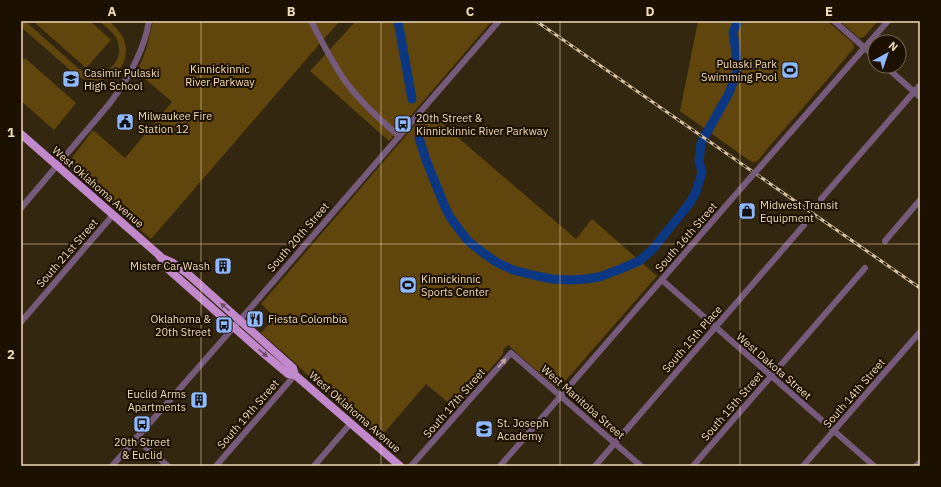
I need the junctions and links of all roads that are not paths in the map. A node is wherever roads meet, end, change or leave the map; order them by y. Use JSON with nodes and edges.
{"nodes":[{"id":1,"x":149,"y":21,"type":"edge"},
{"id":2,"x":311,"y":21,"type":"edge"},
{"id":3,"x":499,"y":21,"type":"edge"},
{"id":4,"x":834,"y":21,"type":"edge"},
{"id":5,"x":888,"y":21,"type":"edge"},
{"id":6,"x":865,"y":48,"type":"junction"},
{"id":7,"x":894,"y":74,"type":"edge"},
{"id":8,"x":920,"y":85,"type":"edge"},
{"id":9,"x":914,"y":92,"type":"junction"},
{"id":10,"x":920,"y":97,"type":"edge"},
{"id":11,"x":21,"y":134,"type":"edge"},
{"id":12,"x":399,"y":136,"type":"junction"},
{"id":13,"x":57,"y":165,"type":"junction"},
{"id":14,"x":821,"y":199,"type":"dead end"},
{"id":15,"x":920,"y":200,"type":"edge"},
{"id":16,"x":21,"y":208,"type":"edge"},
{"id":17,"x":113,"y":215,"type":"junction"},
{"id":18,"x":804,"y":225,"type":"dead end"},
{"id":19,"x":885,"y":241,"type":"dead end"},
{"id":20,"x":160,"y":256,"type":"junction"},
{"id":21,"x":865,"y":268,"type":"dead end"},
{"id":22,"x":662,"y":280,"type":"junction"},
{"id":23,"x":203,"y":287,"type":"junction"},
{"id":24,"x":197,"y":295,"type":"junction"},
{"id":25,"x":240,"y":320,"type":"junction"},
{"id":26,"x":21,"y":322,"type":"edge"},
{"id":27,"x":234,"y":328,"type":"junction"},
{"id":28,"x":716,"y":328,"type":"junction"},
{"id":29,"x":920,"y":332,"type":"edge"},
{"id":30,"x":511,"y":353,"type":"joint"},
{"id":31,"x":295,"y":375,"type":"junction"},
{"id":32,"x":771,"y":376,"type":"junction"},
{"id":33,"x":561,"y":396,"type":"junction"},
{"id":34,"x":351,"y":423,"type":"junction"},
{"id":35,"x":834,"y":431,"type":"junction"},
{"id":36,"x":135,"y":438,"type":"junction"},
{"id":37,"x":615,"y":443,"type":"junction"},
{"id":38,"x":920,"y":462,"type":"edge"},
{"id":39,"x":112,"y":466,"type":"edge"},
{"id":40,"x":168,"y":466,"type":"edge"},
{"id":41,"x":216,"y":466,"type":"edge"},
{"id":42,"x":314,"y":466,"type":"edge"},
{"id":43,"x":400,"y":466,"type":"edge"},
{"id":44,"x":411,"y":466,"type":"edge"},
{"id":45,"x":500,"y":466,"type":"edge"},
{"id":46,"x":595,"y":466,"type":"edge"},
{"id":47,"x":641,"y":466,"type":"edge"},
{"id":48,"x":693,"y":466,"type":"edge"},
{"id":49,"x":803,"y":466,"type":"edge"},
{"id":50,"x":874,"y":466,"type":"edge"},
{"id":51,"x":916,"y":466,"type":"edge"}],
"edges":[{"from":1,"to":13,"type":"street"},
{"from":2,"to":12,"type":"street"},
{"from":3,"to":12,"type":"street","name":"South 20th Street"},
{"from":4,"to":6,"type":"street"},
{"from":5,"to":6,"type":"street","name":"South 16th Street"},
{"from":6,"to":22,"type":"street","name":"South 16th Street","bridge":true},
{"from":7,"to":9,"type":"street"},
{"from":8,"to":9,"type":"street"},
{"from":9,"to":10,"type":"street"},
{"from":9,"to":14,"type":"street"},
{"from":11,"to":13,"type":"main road","name":"West Oklahoma Avenue"},
{"from":12,"to":25,"type":"street","name":"South 20th Street"},
{"from":13,"to":16,"type":"street"},
{"from":13,"to":17,"type":"main road","name":"West Oklahoma Avenue"},
{"from":15,"to":19,"type":"street"},
{"from":17,"to":20,"type":"main road","name":"West Oklahoma Avenue"},
{"from":17,"to":26,"type":"street","name":"South 21st Street"},
{"from":18,"to":28,"type":"street","name":"South 15th Place"},
{"from":20,"to":23,"type":"main road","name":"West Oklahoma Avenue"},
{"from":20,"to":24,"type":"main road","name":"West Oklahoma Avenue"},
{"from":21,"to":32,"type":"street","name":"South 15th Street"},
{"from":22,"to":28,"type":"street","name":"West Dakota Street"},
{"from":22,"to":33,"type":"street","name":"South 16th Street"},
{"from":23,"to":24,"type":"main road"},
{"from":25,"to":23,"type":"main road","name":"West Oklahoma Avenue","one_way":true},
{"from":24,"to":27,"type":"main road","name":"West Oklahoma Avenue"},
{"from":25,"to":27,"type":"street","name":"South 20th Street"},
{"from":25,"to":31,"type":"main road","name":"West Oklahoma Avenue"},
{"from":27,"to":31,"type":"main road","name":"West Oklahoma Avenue","one_way":true},
{"from":27,"to":36,"type":"street","name":"South 20th Street"},
{"from":28,"to":32,"type":"street","name":"West Dakota Street"},
{"from":28,"to":37,"type":"street","name":"South 15th Place"},
{"from":29,"to":35,"type":"street","name":"South 14th Street"},
{"from":30,"to":33,"type":"street","name":"West Manitoba Street"},
{"from":44,"to":30,"type":"street","name":"South 17th Street","one_way":true},
{"from":31,"to":34,"type":"main road","name":"West Oklahoma Avenue"},
{"from":31,"to":41,"type":"street","name":"South 19th Street"},
{"from":32,"to":35,"type":"street","name":"West Dakota Street"},
{"from":32,"to":48,"type":"street","name":"South 15th Street"},
{"from":33,"to":37,"type":"street","name":"West Manitoba Street"},
{"from":33,"to":45,"type":"street","name":"South 16th Street"},
{"from":34,"to":42,"type":"street"},
{"from":34,"to":43,"type":"main road","name":"West Oklahoma Avenue"},
{"from":35,"to":49,"type":"street","name":"South 14th Street"},
{"from":35,"to":50,"type":"street","name":"West Dakota Street"},
{"from":36,"to":39,"type":"street","name":"South 20th Street"},
{"from":36,"to":40,"type":"street"},
{"from":37,"to":46,"type":"street","name":"South 15th Place"},
{"from":37,"to":47,"type":"street","name":"West Manitoba Street"},
{"from":38,"to":51,"type":"street"}]}
